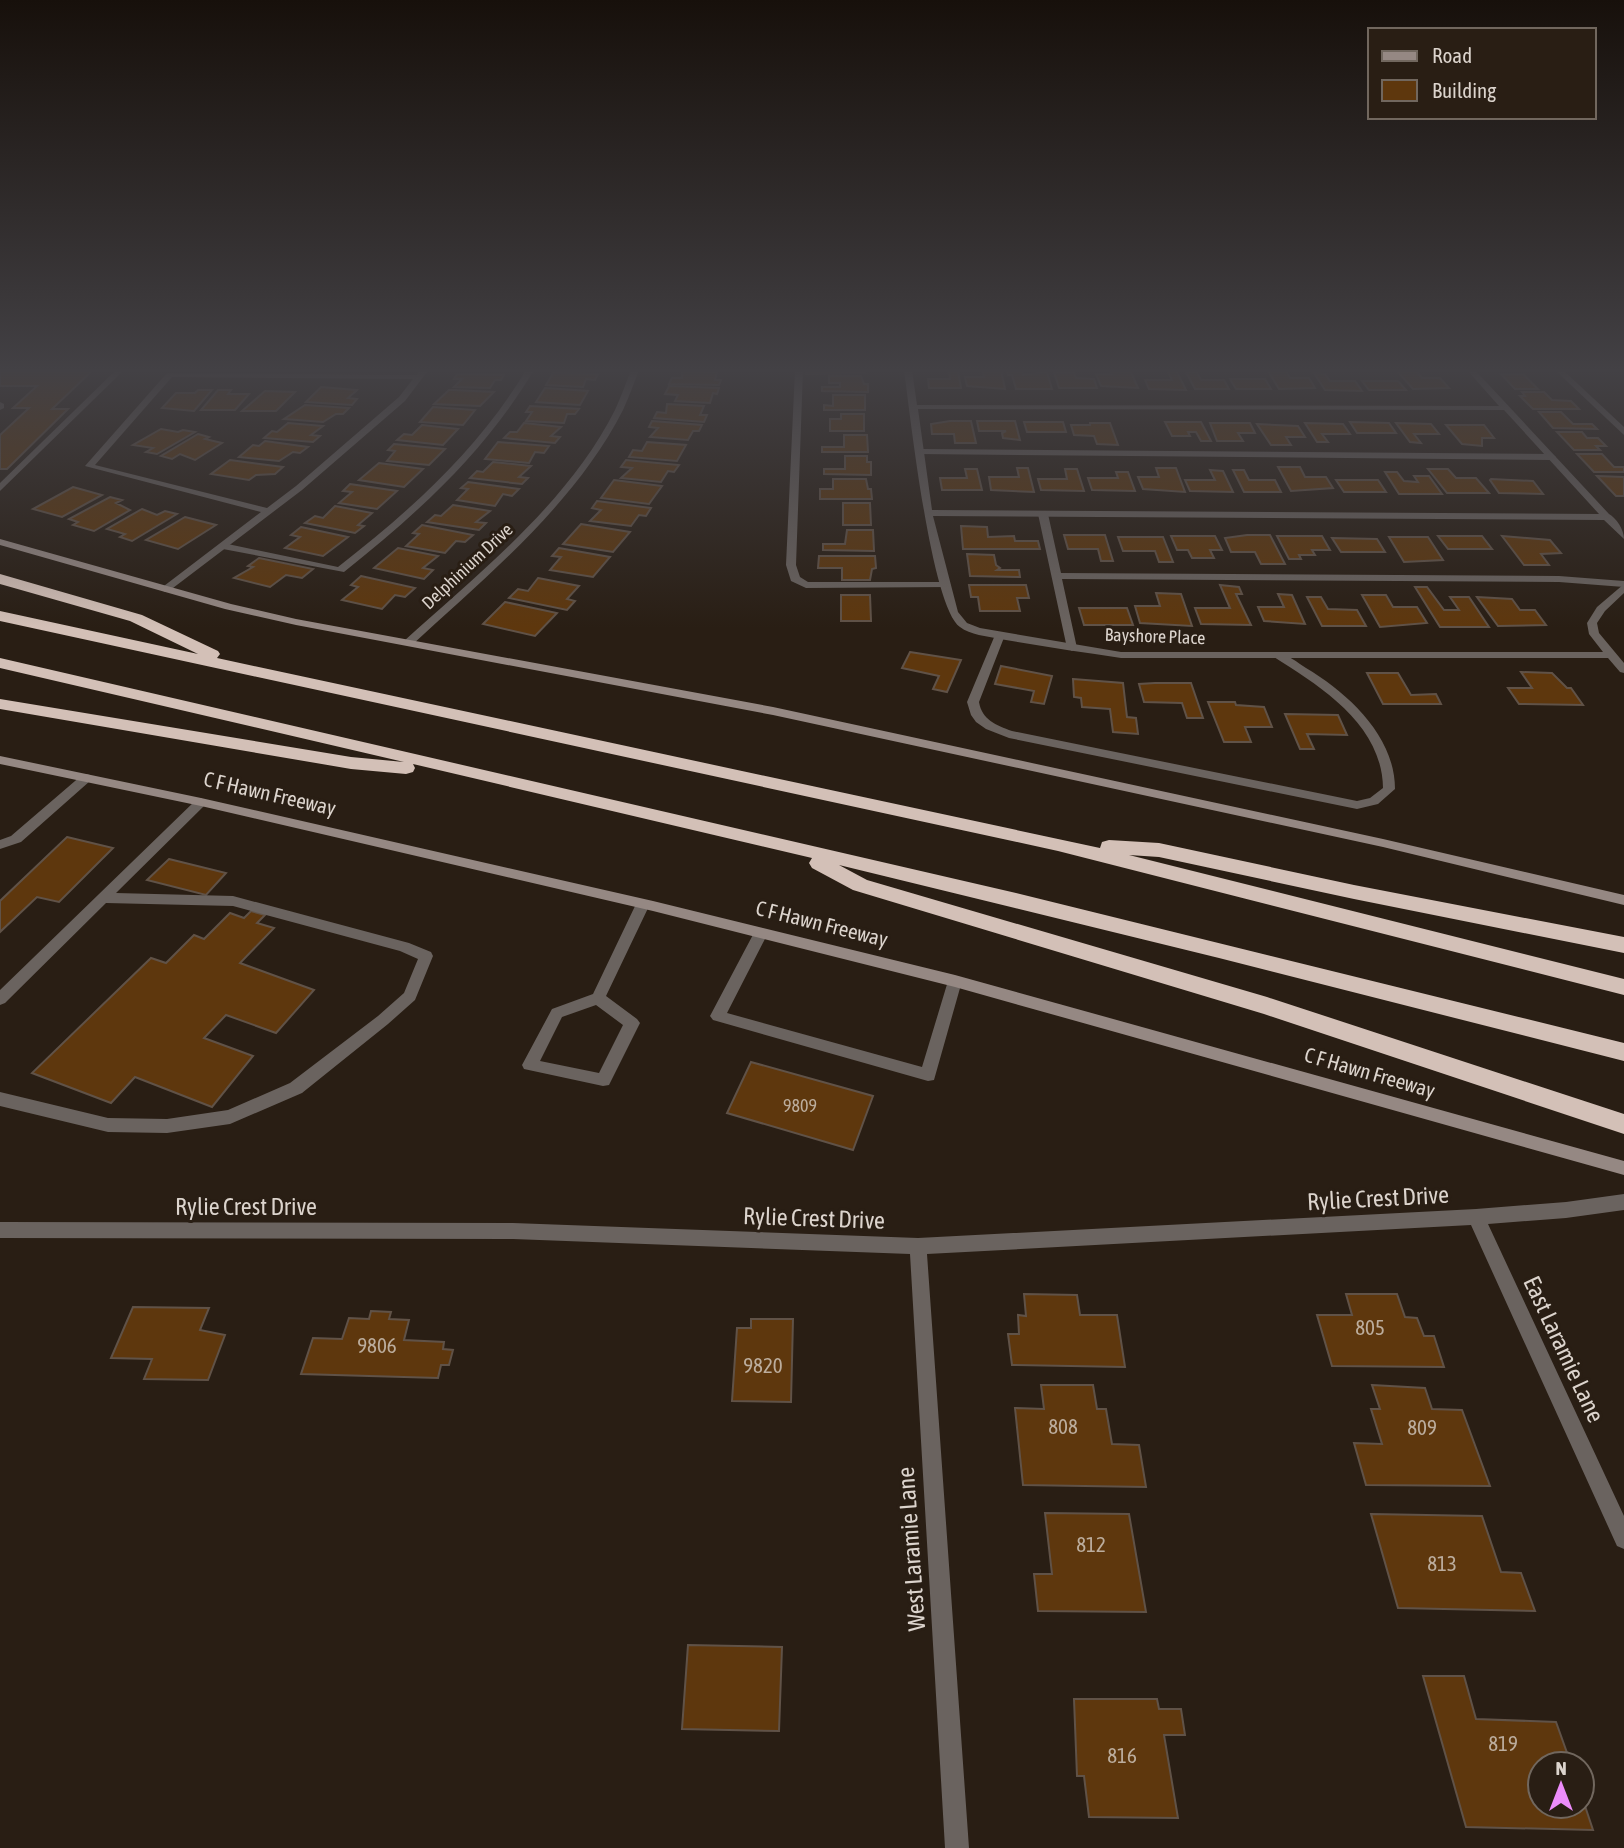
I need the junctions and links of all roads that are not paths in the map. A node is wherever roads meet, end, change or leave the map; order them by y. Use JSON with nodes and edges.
{"nodes":[{"id":1,"x":32,"y":456,"type":"edge"},
{"id":2,"x":98,"y":456,"type":"edge"},
{"id":3,"x":334,"y":456,"type":"edge"},
{"id":4,"x":465,"y":456,"type":"edge"},
{"id":5,"x":591,"y":456,"type":"edge"},
{"id":6,"x":795,"y":456,"type":"edge"},
{"id":7,"x":922,"y":456,"type":"edge"},
{"id":8,"x":1456,"y":456,"type":"edge"},
{"id":9,"x":1552,"y":457,"type":"joint"},
{"id":10,"x":0,"y":488,"type":"edge"},
{"id":11,"x":268,"y":512,"type":"junction"},
{"id":12,"x":929,"y":513,"type":"junction"},
{"id":13,"x":1043,"y":514,"type":"junction"},
{"id":14,"x":1609,"y":517,"type":"junction"},
{"id":15,"x":1624,"y":536,"type":"edge"},
{"id":16,"x":0,"y":542,"type":"edge"},
{"id":17,"x":223,"y":546,"type":"junction"},
{"id":18,"x":1057,"y":576,"type":"junction"},
{"id":19,"x":0,"y":579,"type":"edge"},
{"id":20,"x":946,"y":585,"type":"junction"},
{"id":21,"x":1624,"y":586,"type":"edge"},
{"id":22,"x":165,"y":589,"type":"junction"},
{"id":23,"x":0,"y":616,"type":"edge"},
{"id":24,"x":1000,"y":635,"type":"junction"},
{"id":25,"x":408,"y":643,"type":"junction"},
{"id":26,"x":1072,"y":648,"type":"junction"},
{"id":27,"x":1278,"y":654,"type":"junction"},
{"id":28,"x":1612,"y":655,"type":"junction"},
{"id":29,"x":0,"y":663,"type":"edge"},
{"id":30,"x":246,"y":670,"type":"junction"},
{"id":31,"x":1624,"y":670,"type":"edge"},
{"id":32,"x":0,"y":704,"type":"edge"},
{"id":33,"x":0,"y":760,"type":"edge"},
{"id":34,"x":488,"y":775,"type":"junction"},
{"id":35,"x":86,"y":778,"type":"junction"},
{"id":36,"x":201,"y":802,"type":"junction"},
{"id":37,"x":1058,"y":844,"type":"junction"},
{"id":38,"x":0,"y":845,"type":"edge"},
{"id":39,"x":792,"y":849,"type":"junction"},
{"id":40,"x":103,"y":898,"type":"junction"},
{"id":41,"x":1624,"y":900,"type":"edge"},
{"id":42,"x":643,"y":904,"type":"junction"},
{"id":43,"x":761,"y":933,"type":"junction"},
{"id":44,"x":1624,"y":945,"type":"edge"},
{"id":45,"x":955,"y":981,"type":"junction"},
{"id":46,"x":1624,"y":987,"type":"edge"},
{"id":47,"x":598,"y":998,"type":"junction"},
{"id":48,"x":0,"y":999,"type":"edge"},
{"id":49,"x":1624,"y":1052,"type":"edge"},
{"id":50,"x":0,"y":1099,"type":"edge"},
{"id":51,"x":1624,"y":1124,"type":"edge"},
{"id":52,"x":1624,"y":1168,"type":"edge"},
{"id":53,"x":1624,"y":1202,"type":"edge"},
{"id":54,"x":1476,"y":1217,"type":"junction"},
{"id":55,"x":0,"y":1230,"type":"edge"},
{"id":56,"x":918,"y":1246,"type":"junction"},
{"id":57,"x":1624,"y":1539,"type":"edge"},
{"id":58,"x":957,"y":1848,"type":"edge"}],
"edges":[{"from":1,"to":10,"type":"street"},
{"from":2,"to":11,"type":"street"},
{"from":3,"to":11,"type":"street"},
{"from":4,"to":17,"type":"street"},
{"from":5,"to":25,"type":"street","name":"Delphinium Drive"},
{"from":6,"to":20,"type":"street"},
{"from":7,"to":12,"type":"street","name":"Bayshore Place"},
{"from":8,"to":9,"type":"street"},
{"from":9,"to":14,"type":"street"},
{"from":11,"to":17,"type":"street"},
{"from":12,"to":13,"type":"street"},
{"from":12,"to":20,"type":"street","name":"Bayshore Place"},
{"from":13,"to":14,"type":"street"},
{"from":13,"to":18,"type":"street"},
{"from":14,"to":15,"type":"street"},
{"from":16,"to":22,"type":"main road"},
{"from":17,"to":22,"type":"street"},
{"from":18,"to":21,"type":"street"},
{"from":18,"to":26,"type":"street"},
{"from":19,"to":30,"type":"highway"},
{"from":20,"to":24,"type":"street","name":"Bayshore Place"},
{"from":21,"to":28,"type":"street"},
{"from":22,"to":25,"type":"main road"},
{"from":23,"to":30,"type":"highway"},
{"from":24,"to":26,"type":"street","name":"Bayshore Place"},
{"from":24,"to":27,"type":"street"},
{"from":25,"to":41,"type":"main road"},
{"from":26,"to":27,"type":"street","name":"Bayshore Place"},
{"from":27,"to":28,"type":"street","name":"Bayshore Place"},
{"from":28,"to":31,"type":"street"},
{"from":29,"to":34,"type":"highway"},
{"from":30,"to":37,"type":"highway"},
{"from":32,"to":34,"type":"highway"},
{"from":33,"to":35,"type":"main road","name":"C F Hawn Freeway"},
{"from":34,"to":39,"type":"highway"},
{"from":35,"to":36,"type":"main road","name":"C F Hawn Freeway"},
{"from":35,"to":38,"type":"street"},
{"from":36,"to":40,"type":"street"},
{"from":36,"to":42,"type":"main road","name":"C F Hawn Freeway"},
{"from":37,"to":44,"type":"highway"},
{"from":37,"to":46,"type":"highway"},
{"from":39,"to":49,"type":"highway"},
{"from":39,"to":51,"type":"highway"},
{"from":40,"to":48,"type":"street"},
{"from":40,"to":50,"type":"street"},
{"from":42,"to":43,"type":"main road","name":"C F Hawn Freeway"},
{"from":42,"to":47,"type":"street"},
{"from":43,"to":45,"type":"main road","name":"C F Hawn Freeway"},
{"from":43,"to":45,"type":"street"},
{"from":45,"to":52,"type":"main road","name":"C F Hawn Freeway"},
{"from":47,"to":47,"type":"street"},
{"from":53,"to":54,"type":"street","name":"Rylie Crest Drive"},
{"from":54,"to":56,"type":"street","name":"Rylie Crest Drive"},
{"from":54,"to":57,"type":"street","name":"East Laramie Lane"},
{"from":55,"to":56,"type":"street","name":"Rylie Crest Drive"},
{"from":56,"to":58,"type":"street","name":"West Laramie Lane"}]}
